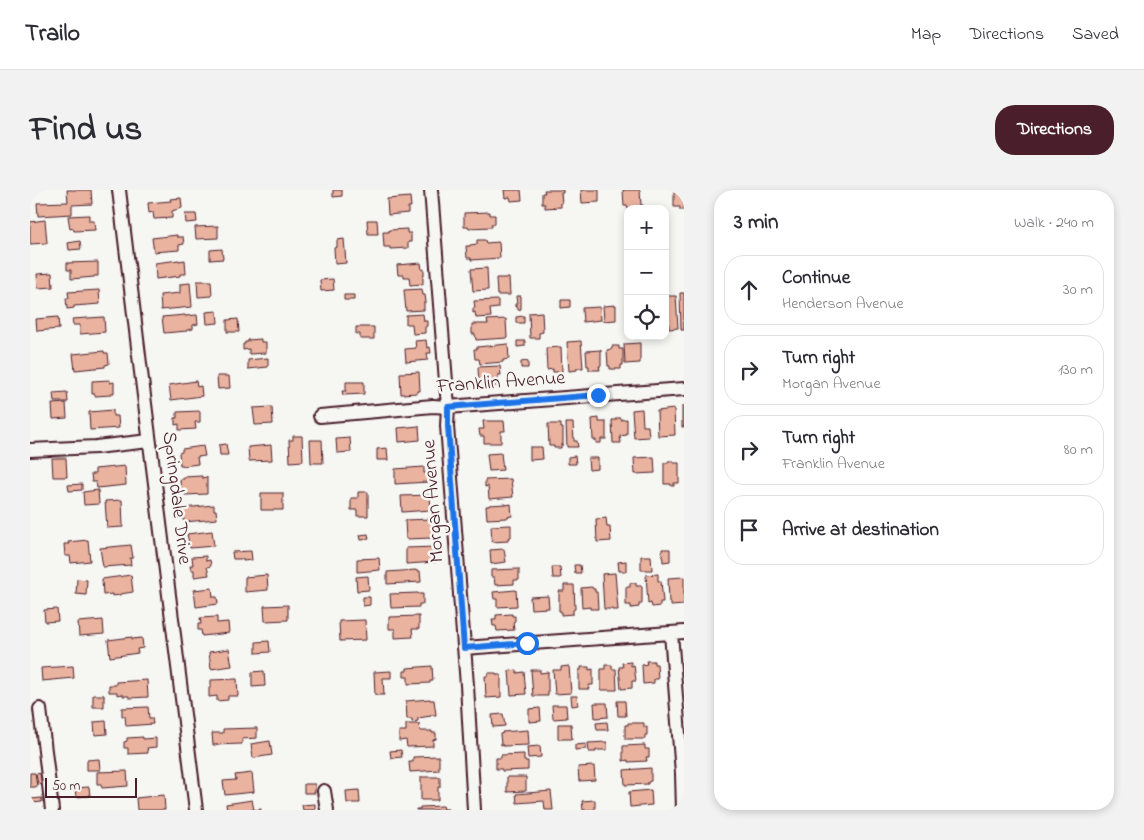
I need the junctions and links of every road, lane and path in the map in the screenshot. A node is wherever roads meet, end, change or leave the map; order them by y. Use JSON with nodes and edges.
{"nodes":[{"id":1,"x":119,"y":190,"type":"edge"},
{"id":2,"x":431,"y":190,"type":"edge"},
{"id":3,"x":684,"y":389,"type":"edge"},
{"id":4,"x":448,"y":407,"type":"junction"},
{"id":5,"x":320,"y":416,"type":"dead end"},
{"id":6,"x":150,"y":441,"type":"junction"},
{"id":7,"x":30,"y":450,"type":"edge"},
{"id":8,"x":684,"y":632,"type":"edge"},
{"id":9,"x":671,"y":633,"type":"junction"},
{"id":10,"x":464,"y":648,"type":"junction"},
{"id":11,"x":40,"y":708,"type":"dead end"},
{"id":12,"x":324,"y":791,"type":"dead end"},
{"id":13,"x":52,"y":810,"type":"edge"},
{"id":14,"x":196,"y":810,"type":"edge"},
{"id":15,"x":327,"y":810,"type":"edge"},
{"id":16,"x":474,"y":810,"type":"edge"},
{"id":17,"x":683,"y":810,"type":"edge"}],
"edges":[{"from":1,"to":6,"type":"street","name":"Springdale Drive"},
{"from":2,"to":4,"type":"street","name":"Morgan Avenue"},
{"from":3,"to":4,"type":"street","name":"Franklin Avenue"},
{"from":4,"to":5,"type":"street","name":"Franklin Avenue"},
{"from":4,"to":10,"type":"street","name":"Morgan Avenue"},
{"from":6,"to":7,"type":"street"},
{"from":6,"to":14,"type":"street","name":"Springdale Drive"},
{"from":8,"to":9,"type":"street"},
{"from":9,"to":10,"type":"street"},
{"from":9,"to":17,"type":"street"},
{"from":10,"to":16,"type":"street","name":"Morgan Avenue"},
{"from":11,"to":13,"type":"street"},
{"from":12,"to":15,"type":"street"}]}
